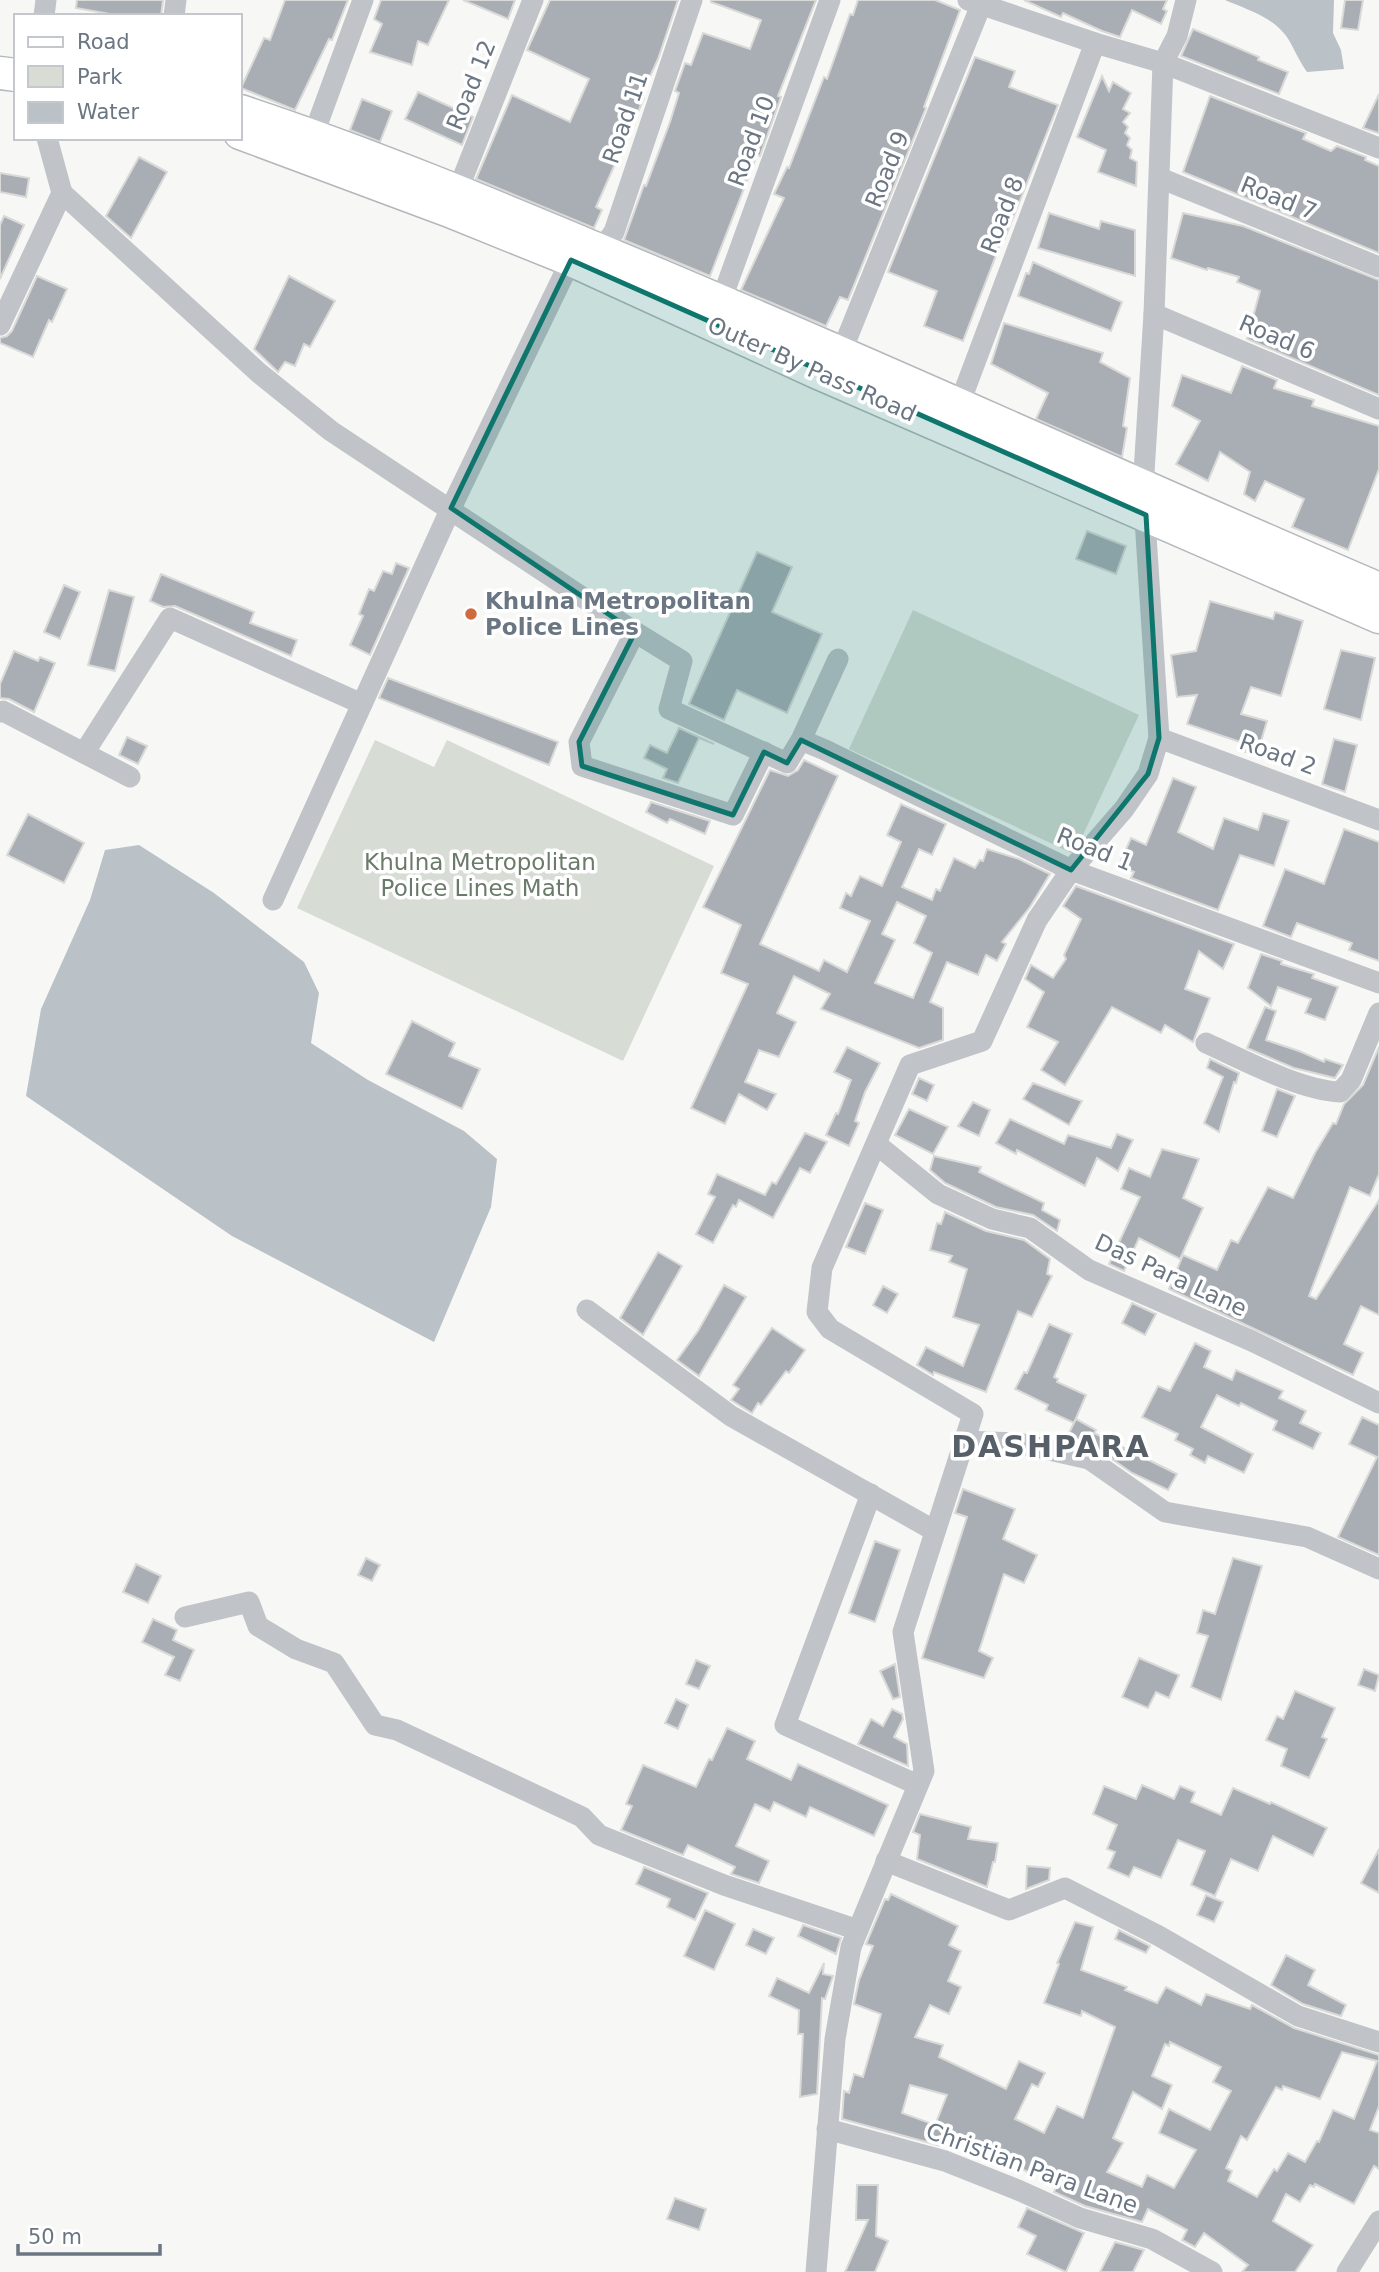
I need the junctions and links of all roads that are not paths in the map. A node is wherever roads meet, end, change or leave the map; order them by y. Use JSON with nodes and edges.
{"nodes":[{"id":1,"x":363,"y":0,"type":"edge"},
{"id":2,"x":533,"y":0,"type":"edge"},
{"id":3,"x":692,"y":0,"type":"edge"},
{"id":4,"x":830,"y":0,"type":"edge"},
{"id":5,"x":1186,"y":0,"type":"edge"},
{"id":6,"x":975,"y":2,"type":"edge"},
{"id":7,"x":1095,"y":44,"type":"junction"},
{"id":8,"x":1163,"y":63,"type":"junction"},
{"id":9,"x":242,"y":112,"type":"edge"},
{"id":10,"x":242,"y":134,"type":"edge"},
{"id":11,"x":313,"y":136,"type":"junction"},
{"id":12,"x":48,"y":140,"type":"edge"},
{"id":13,"x":1379,"y":148,"type":"edge"},
{"id":14,"x":1160,"y":178,"type":"junction"},
{"id":15,"x":458,"y":190,"type":"junction"},
{"id":16,"x":62,"y":192,"type":"junction"},
{"id":17,"x":601,"y":250,"type":"junction"},
{"id":18,"x":571,"y":260,"type":"junction"},
{"id":19,"x":1379,"y":267,"type":"edge"},
{"id":20,"x":721,"y":301,"type":"junction"},
{"id":21,"x":1154,"y":314,"type":"junction"},
{"id":22,"x":0,"y":325,"type":"edge"},
{"id":23,"x":841,"y":353,"type":"junction"},
{"id":24,"x":959,"y":405,"type":"junction"},
{"id":25,"x":1379,"y":409,"type":"edge"},
{"id":26,"x":1145,"y":502,"type":"junction"},
{"id":27,"x":451,"y":508,"type":"junction"},
{"id":28,"x":1379,"y":589,"type":"edge"},
{"id":29,"x":1379,"y":617,"type":"edge"},
{"id":30,"x":635,"y":632,"type":"junction"},
{"id":31,"x":838,"y":659,"type":"dead end"},
{"id":32,"x":362,"y":704,"type":"junction"},
{"id":33,"x":0,"y":712,"type":"edge"},
{"id":34,"x":1159,"y":738,"type":"junction"},
{"id":35,"x":801,"y":740,"type":"junction"},
{"id":36,"x":764,"y":752,"type":"junction"},
{"id":37,"x":84,"y":753,"type":"junction"},
{"id":38,"x":130,"y":778,"type":"dead end"},
{"id":39,"x":1379,"y":820,"type":"edge"},
{"id":40,"x":1070,"y":870,"type":"junction"},
{"id":41,"x":274,"y":900,"type":"dead end"},
{"id":42,"x":1379,"y":983,"type":"edge"},
{"id":43,"x":1379,"y":1013,"type":"edge"},
{"id":44,"x":1206,"y":1043,"type":"dead end"},
{"id":45,"x":876,"y":1144,"type":"junction"},
{"id":46,"x":587,"y":1310,"type":"dead end"},
{"id":47,"x":1379,"y":1403,"type":"edge"},
{"id":48,"x":964,"y":1441,"type":"junction"},
{"id":49,"x":871,"y":1494,"type":"junction"},
{"id":50,"x":935,"y":1531,"type":"junction"},
{"id":51,"x":1379,"y":1569,"type":"edge"},
{"id":52,"x":185,"y":1617,"type":"dead end"},
{"id":53,"x":918,"y":1786,"type":"junction"},
{"id":54,"x":886,"y":1861,"type":"junction"},
{"id":55,"x":858,"y":1930,"type":"junction"},
{"id":56,"x":1379,"y":2042,"type":"edge"},
{"id":57,"x":827,"y":2129,"type":"junction"},
{"id":58,"x":1379,"y":2221,"type":"edge"},
{"id":59,"x":816,"y":2272,"type":"edge"},
{"id":60,"x":1212,"y":2272,"type":"edge"},
{"id":61,"x":1347,"y":2272,"type":"edge"}],
"edges":[{"from":1,"to":11,"type":"street"},
{"from":2,"to":15,"type":"street","name":"Road 12"},
{"from":3,"to":17,"type":"street","name":"Road 11"},
{"from":4,"to":20,"type":"street","name":"Road 10"},
{"from":5,"to":8,"type":"street"},
{"from":6,"to":7,"type":"street"},
{"from":6,"to":23,"type":"street","name":"Road 9"},
{"from":7,"to":8,"type":"street"},
{"from":7,"to":24,"type":"street","name":"Road 8"},
{"from":8,"to":13,"type":"street"},
{"from":8,"to":14,"type":"street"},
{"from":9,"to":11,"type":"main road","name":"Outer By Pass Road"},
{"from":10,"to":18,"type":"main road","name":"Outer By Pass Road"},
{"from":11,"to":15,"type":"main road","name":"Outer By Pass Road"},
{"from":12,"to":16,"type":"street"},
{"from":14,"to":19,"type":"street","name":"Road 7"},
{"from":14,"to":21,"type":"street"},
{"from":15,"to":17,"type":"main road","name":"Outer By Pass Road"},
{"from":16,"to":22,"type":"street"},
{"from":16,"to":27,"type":"street"},
{"from":17,"to":20,"type":"main road","name":"Outer By Pass Road"},
{"from":18,"to":26,"type":"main road","name":"Outer By Pass Road"},
{"from":18,"to":27,"type":"street"},
{"from":20,"to":23,"type":"main road","name":"Outer By Pass Road"},
{"from":21,"to":25,"type":"street","name":"Road 6"},
{"from":21,"to":26,"type":"street"},
{"from":23,"to":24,"type":"main road","name":"Outer By Pass Road"},
{"from":24,"to":26,"type":"main road","name":"Outer By Pass Road"},
{"from":26,"to":28,"type":"main road","name":"Outer By Pass Road"},
{"from":26,"to":29,"type":"main road","name":"Outer By Pass Road"},
{"from":26,"to":34,"type":"street"},
{"from":27,"to":30,"type":"street"},
{"from":27,"to":32,"type":"street"},
{"from":30,"to":36,"type":"street"},
{"from":30,"to":36,"type":"street"},
{"from":31,"to":35,"type":"street"},
{"from":32,"to":37,"type":"street"},
{"from":32,"to":41,"type":"street"},
{"from":33,"to":37,"type":"street"},
{"from":34,"to":39,"type":"street","name":"Road 2"},
{"from":34,"to":40,"type":"street"},
{"from":35,"to":36,"type":"street"},
{"from":35,"to":40,"type":"street","name":"Road 1"},
{"from":37,"to":38,"type":"street"},
{"from":40,"to":42,"type":"street","name":"Road 1"},
{"from":40,"to":45,"type":"street"},
{"from":43,"to":44,"type":"street"},
{"from":45,"to":47,"type":"street","name":"Das Para Lane"},
{"from":45,"to":48,"type":"street"},
{"from":46,"to":49,"type":"street"},
{"from":48,"to":50,"type":"street"},
{"from":48,"to":51,"type":"street"},
{"from":49,"to":50,"type":"street"},
{"from":49,"to":53,"type":"street"},
{"from":50,"to":53,"type":"street"},
{"from":52,"to":55,"type":"street"},
{"from":53,"to":54,"type":"street"},
{"from":54,"to":55,"type":"street"},
{"from":54,"to":56,"type":"street"},
{"from":55,"to":57,"type":"street"},
{"from":57,"to":59,"type":"street"},
{"from":57,"to":60,"type":"street","name":"Christian Para Lane"},
{"from":58,"to":61,"type":"street"}]}
